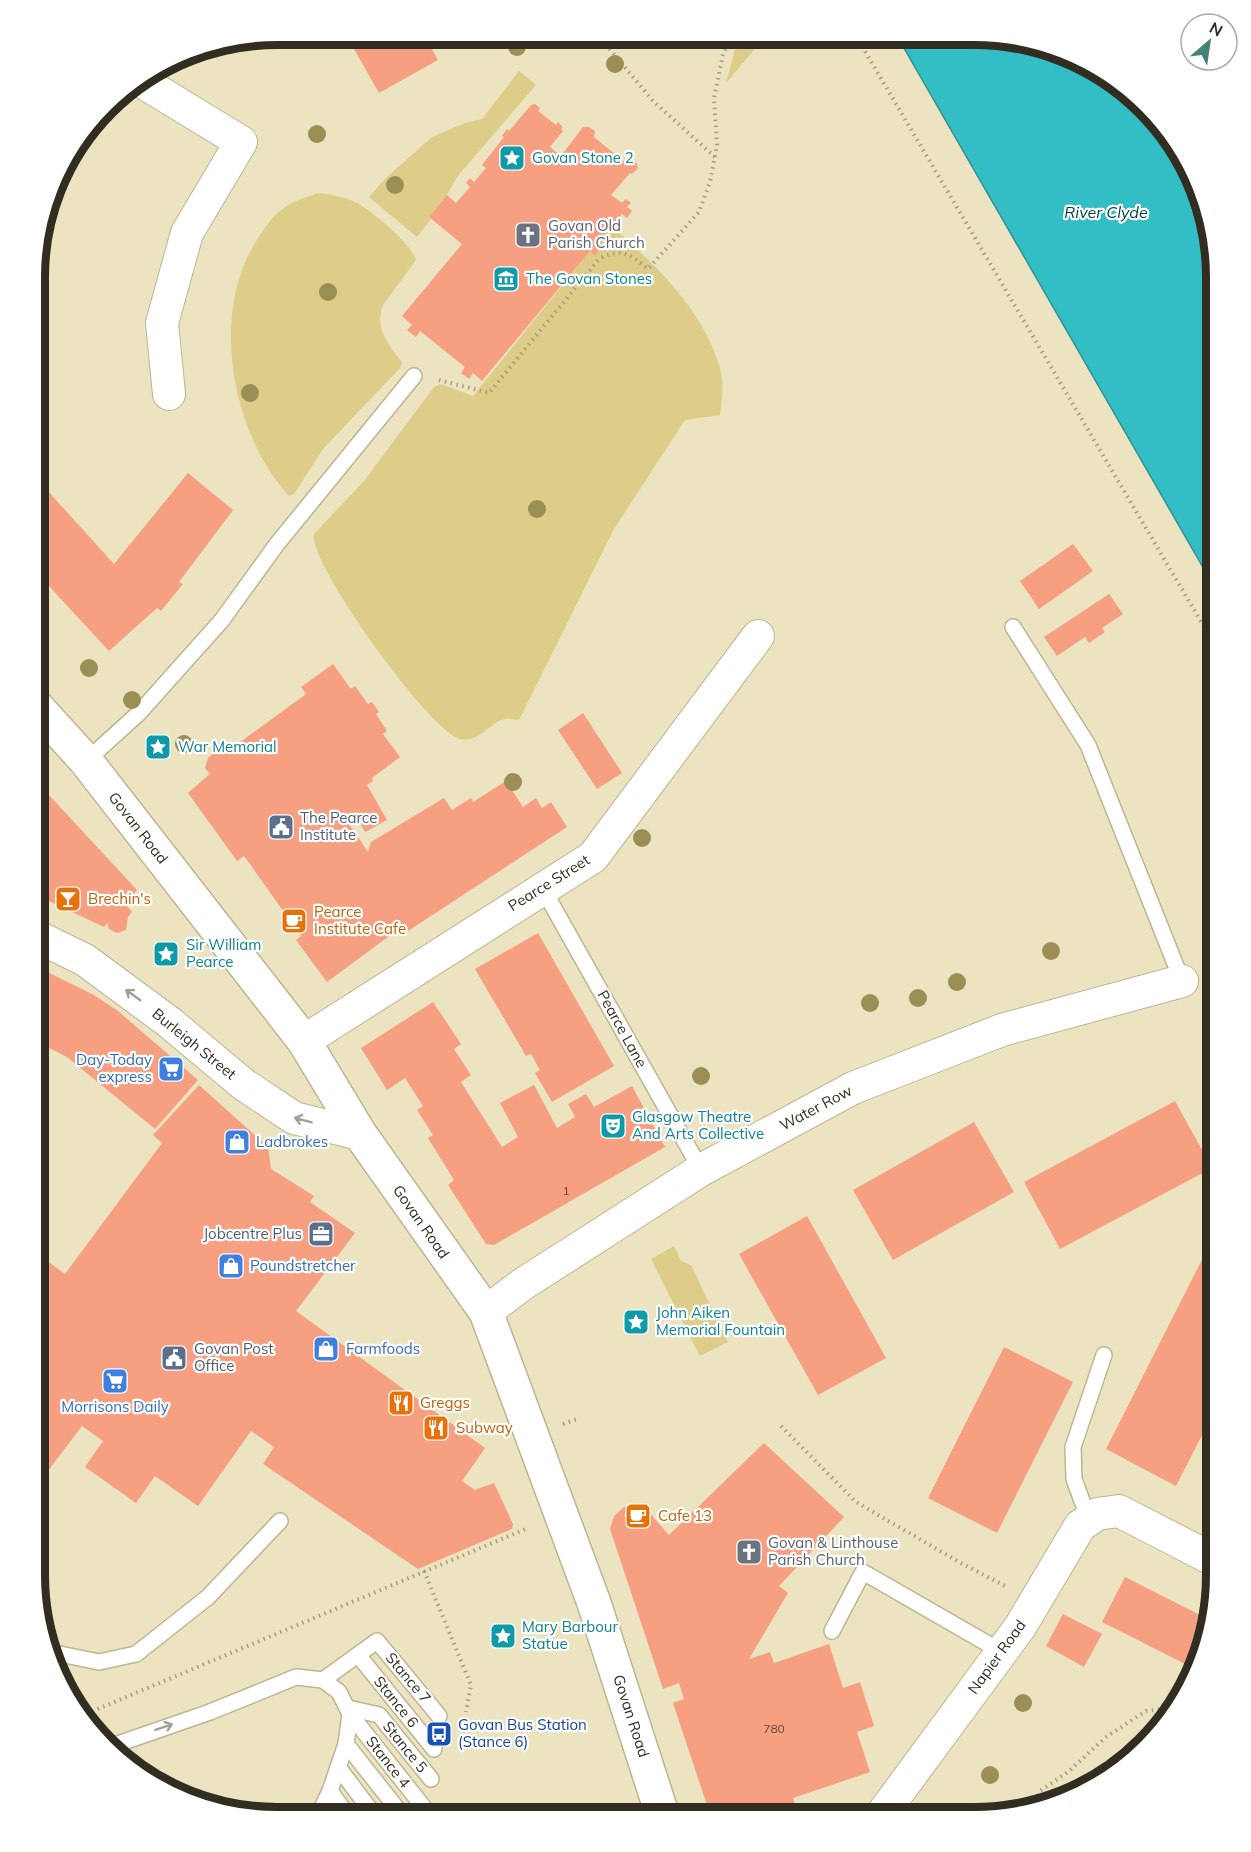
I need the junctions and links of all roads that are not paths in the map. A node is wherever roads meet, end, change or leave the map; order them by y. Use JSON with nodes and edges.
{"nodes":[{"id":1,"x":147,"y":85,"type":"edge"},
{"id":2,"x":414,"y":376,"type":"road end"},
{"id":3,"x":169,"y":394,"type":"dead end"},
{"id":4,"x":1013,"y":627,"type":"dead end"},
{"id":5,"x":758,"y":636,"type":"dead end"},
{"id":6,"x":45,"y":716,"type":"edge"},
{"id":7,"x":86,"y":761,"type":"junction"},
{"id":8,"x":542,"y":887,"type":"junction"},
{"id":9,"x":45,"y":940,"type":"edge"},
{"id":10,"x":1182,"y":981,"type":"joint"},
{"id":11,"x":304,"y":1041,"type":"junction"},
{"id":12,"x":360,"y":1134,"type":"junction"},
{"id":13,"x":701,"y":1170,"type":"junction"},
{"id":14,"x":486,"y":1312,"type":"junction"},
{"id":15,"x":1104,"y":1354,"type":"dead end"},
{"id":16,"x":1089,"y":1520,"type":"junction"},
{"id":17,"x":280,"y":1521,"type":"dead end"},
{"id":18,"x":1206,"y":1556,"type":"edge"},
{"id":19,"x":832,"y":1630,"type":"dead end"},
{"id":20,"x":1002,"y":1652,"type":"junction"},
{"id":21,"x":59,"y":1654,"type":"edge"},
{"id":22,"x":358,"y":1655,"type":"junction"},
{"id":23,"x":323,"y":1680,"type":"junction"},
{"id":24,"x":349,"y":1711,"type":"junction"},
{"id":25,"x":439,"y":1716,"type":"dead end"},
{"id":26,"x":118,"y":1744,"type":"edge"},
{"id":27,"x":346,"y":1744,"type":"junction"},
{"id":28,"x":435,"y":1749,"type":"dead end"},
{"id":29,"x":338,"y":1767,"type":"junction"},
{"id":30,"x":431,"y":1779,"type":"dead end"},
{"id":31,"x":330,"y":1791,"type":"junction"},
{"id":32,"x":322,"y":1807,"type":"edge"},
{"id":33,"x":342,"y":1807,"type":"edge"},
{"id":34,"x":368,"y":1807,"type":"edge"},
{"id":35,"x":396,"y":1807,"type":"edge"},
{"id":36,"x":423,"y":1807,"type":"edge"},
{"id":37,"x":660,"y":1807,"type":"edge"},
{"id":38,"x":887,"y":1807,"type":"edge"}],
"edges":[{"from":1,"to":3,"type":"street"},
{"from":2,"to":7,"type":"lane"},
{"from":4,"to":10,"type":"lane"},
{"from":5,"to":8,"type":"street","name":"Pearce Street"},
{"from":6,"to":7,"type":"street","name":"Govan Road"},
{"from":7,"to":11,"type":"street","name":"Govan Road"},
{"from":8,"to":11,"type":"street","name":"Pearce Street"},
{"from":8,"to":13,"type":"lane","name":"Pearce Lane"},
{"from":12,"to":9,"type":"street","name":"Burleigh Street","one_way":true},
{"from":10,"to":13,"type":"street","name":"Water Row"},
{"from":11,"to":12,"type":"street","name":"Govan Road"},
{"from":12,"to":14,"type":"street","name":"Govan Road"},
{"from":13,"to":14,"type":"street","name":"Water Row"},
{"from":14,"to":37,"type":"street","name":"Govan Road"},
{"from":15,"to":16,"type":"lane"},
{"from":16,"to":18,"type":"street"},
{"from":16,"to":20,"type":"street","name":"Napier Road"},
{"from":17,"to":21,"type":"lane"},
{"from":19,"to":20,"type":"lane"},
{"from":20,"to":38,"type":"street","name":"Napier Road"},
{"from":22,"to":23,"type":"lane"},
{"from":22,"to":25,"type":"lane","name":"Stance 7"},
{"from":22,"to":28,"type":"lane","name":"Stance 6"},
{"from":23,"to":24,"type":"lane","name":"Stance 4"},
{"from":26,"to":23,"type":"lane","one_way":true},
{"from":24,"to":27,"type":"lane"},
{"from":24,"to":30,"type":"lane","name":"Stance 5"},
{"from":24,"to":36,"type":"lane","name":"Stance 4"},
{"from":27,"to":29,"type":"lane"},
{"from":27,"to":35,"type":"lane"},
{"from":29,"to":31,"type":"lane"},
{"from":29,"to":34,"type":"lane"},
{"from":31,"to":32,"type":"lane"},
{"from":31,"to":33,"type":"lane"}]}
